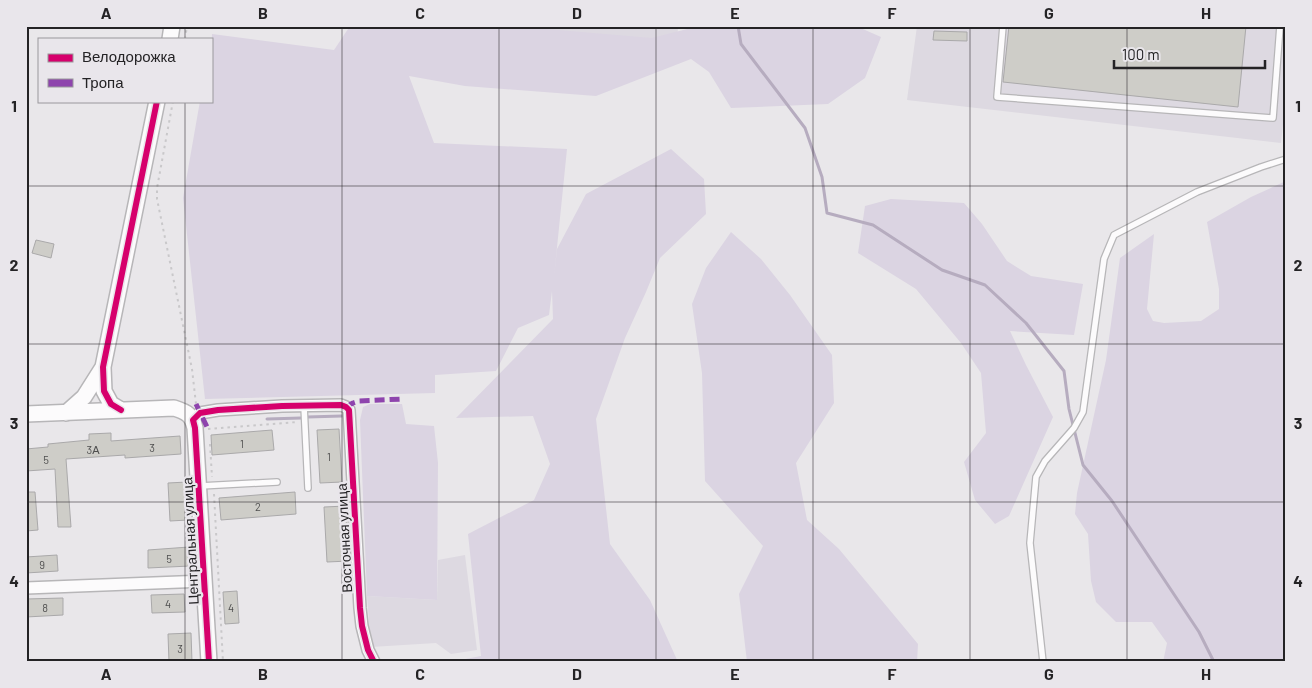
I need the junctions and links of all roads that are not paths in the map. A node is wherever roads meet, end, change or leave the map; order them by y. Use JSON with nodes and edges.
{"nodes":[{"id":1,"x":1003,"y":26,"type":"edge"},
{"id":2,"x":1280,"y":26,"type":"edge"},
{"id":3,"x":157,"y":102,"type":"edge"},
{"id":4,"x":1286,"y":160,"type":"edge"},
{"id":5,"x":103,"y":367,"type":"junction"},
{"id":6,"x":304,"y":406,"type":"junction"},
{"id":7,"x":121,"y":410,"type":"junction"},
{"id":8,"x":66,"y":413,"type":"junction"},
{"id":9,"x":26,"y":414,"type":"edge"},
{"id":10,"x":194,"y":420,"type":"junction"},
{"id":11,"x":277,"y":482,"type":"dead end"},
{"id":12,"x":206,"y":486,"type":"junction"},
{"id":13,"x":308,"y":488,"type":"dead end"},
{"id":14,"x":205,"y":581,"type":"junction"},
{"id":15,"x":26,"y":588,"type":"edge"},
{"id":16,"x":209,"y":662,"type":"edge"},
{"id":17,"x":374,"y":662,"type":"edge"},
{"id":18,"x":1043,"y":662,"type":"edge"}],
"edges":[{"from":1,"to":2,"type":"lane"},
{"from":3,"to":5,"type":"street"},
{"from":4,"to":18,"type":"lane"},
{"from":5,"to":7,"type":"street"},
{"from":5,"to":8,"type":"street"},
{"from":6,"to":10,"type":"street"},
{"from":6,"to":13,"type":"lane"},
{"from":6,"to":17,"type":"street","name":"Восточная улица"},
{"from":7,"to":8,"type":"street"},
{"from":7,"to":10,"type":"street"},
{"from":8,"to":9,"type":"street"},
{"from":10,"to":12,"type":"street","name":"Центральная улица"},
{"from":11,"to":12,"type":"lane"},
{"from":12,"to":14,"type":"street","name":"Центральная улица"},
{"from":14,"to":15,"type":"street"},
{"from":14,"to":16,"type":"street","name":"Центральная улица"}]}
